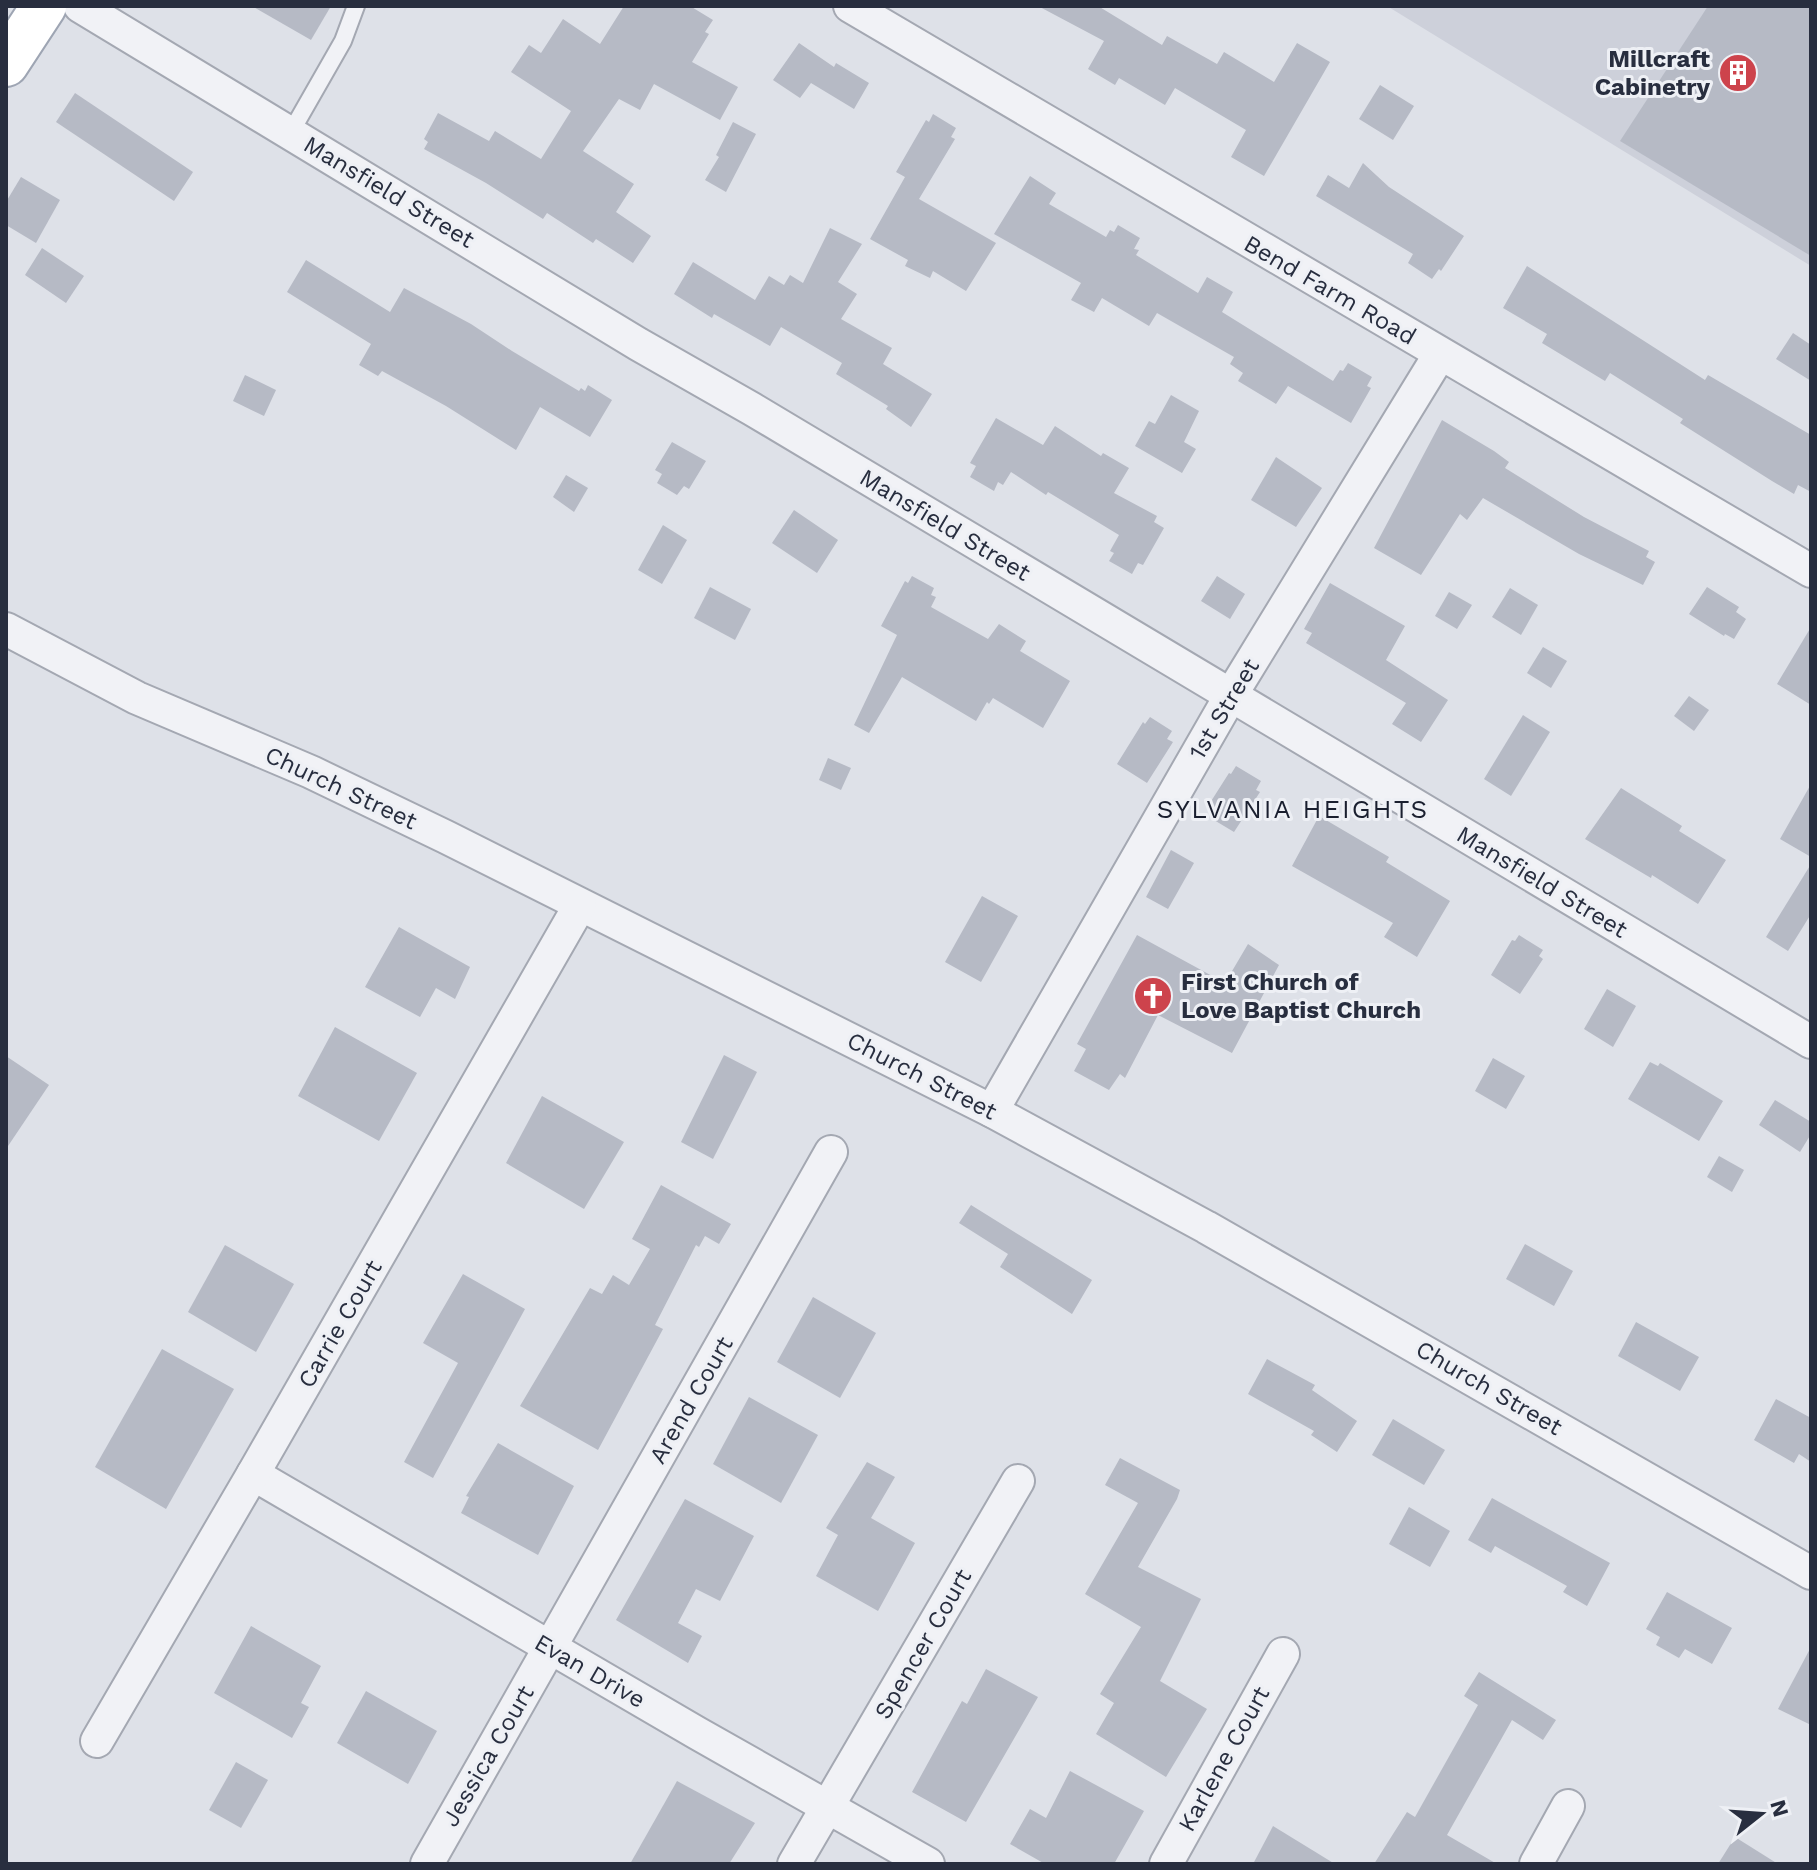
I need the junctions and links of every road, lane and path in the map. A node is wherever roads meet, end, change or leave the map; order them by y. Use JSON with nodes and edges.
{"nodes":[{"id":1,"x":44,"y":6,"type":"edge"},
{"id":2,"x":80,"y":6,"type":"edge"},
{"id":3,"x":356,"y":6,"type":"edge"},
{"id":4,"x":850,"y":6,"type":"edge"},
{"id":5,"x":6,"y":64,"type":"edge"},
{"id":6,"x":291,"y":132,"type":"junction"},
{"id":7,"x":1440,"y":354,"type":"junction"},
{"id":8,"x":1811,"y":571,"type":"edge"},
{"id":9,"x":6,"y":629,"type":"edge"},
{"id":10,"x":1231,"y":695,"type":"junction"},
{"id":11,"x":580,"y":905,"type":"junction"},
{"id":12,"x":1811,"y":1042,"type":"edge"},
{"id":13,"x":992,"y":1111,"type":"junction"},
{"id":14,"x":831,"y":1152,"type":"dead end"},
{"id":15,"x":253,"y":1474,"type":"junction"},
{"id":16,"x":1018,"y":1481,"type":"dead end"},
{"id":17,"x":1811,"y":1573,"type":"edge"},
{"id":18,"x":550,"y":1648,"type":"junction"},
{"id":19,"x":1283,"y":1654,"type":"dead end"},
{"id":20,"x":97,"y":1741,"type":"dead end"},
{"id":21,"x":1568,"y":1806,"type":"dead end"},
{"id":22,"x":828,"y":1807,"type":"junction"},
{"id":23,"x":427,"y":1864,"type":"edge"},
{"id":24,"x":794,"y":1864,"type":"edge"},
{"id":25,"x":928,"y":1864,"type":"edge"},
{"id":26,"x":1166,"y":1864,"type":"edge"},
{"id":27,"x":1536,"y":1864,"type":"edge"}],
"edges":[{"from":1,"to":5,"type":"main road"},
{"from":2,"to":6,"type":"street","name":"Mansfield Street"},
{"from":3,"to":6,"type":"lane"},
{"from":4,"to":7,"type":"street","name":"Bend Farm Road"},
{"from":6,"to":10,"type":"street","name":"Mansfield Street"},
{"from":7,"to":8,"type":"street","name":"Bend Farm Road"},
{"from":7,"to":10,"type":"street","name":"1st Street"},
{"from":9,"to":11,"type":"street","name":"Church Street"},
{"from":10,"to":12,"type":"street","name":"Mansfield Street"},
{"from":10,"to":13,"type":"street","name":"1st Street"},
{"from":11,"to":13,"type":"street","name":"Church Street"},
{"from":11,"to":15,"type":"street","name":"Carrie Court"},
{"from":13,"to":17,"type":"street","name":"Church Street"},
{"from":14,"to":18,"type":"street","name":"Arend Court"},
{"from":15,"to":18,"type":"street","name":"Evan Drive"},
{"from":15,"to":20,"type":"street","name":"Carrie Court"},
{"from":16,"to":22,"type":"street","name":"Spencer Court"},
{"from":18,"to":22,"type":"street","name":"Evan Drive"},
{"from":18,"to":23,"type":"street","name":"Jessica Court"},
{"from":19,"to":26,"type":"street","name":"Karlene Court"},
{"from":21,"to":27,"type":"street"},
{"from":22,"to":24,"type":"street","name":"Spencer Court"},
{"from":22,"to":25,"type":"street","name":"Evan Drive"}]}
